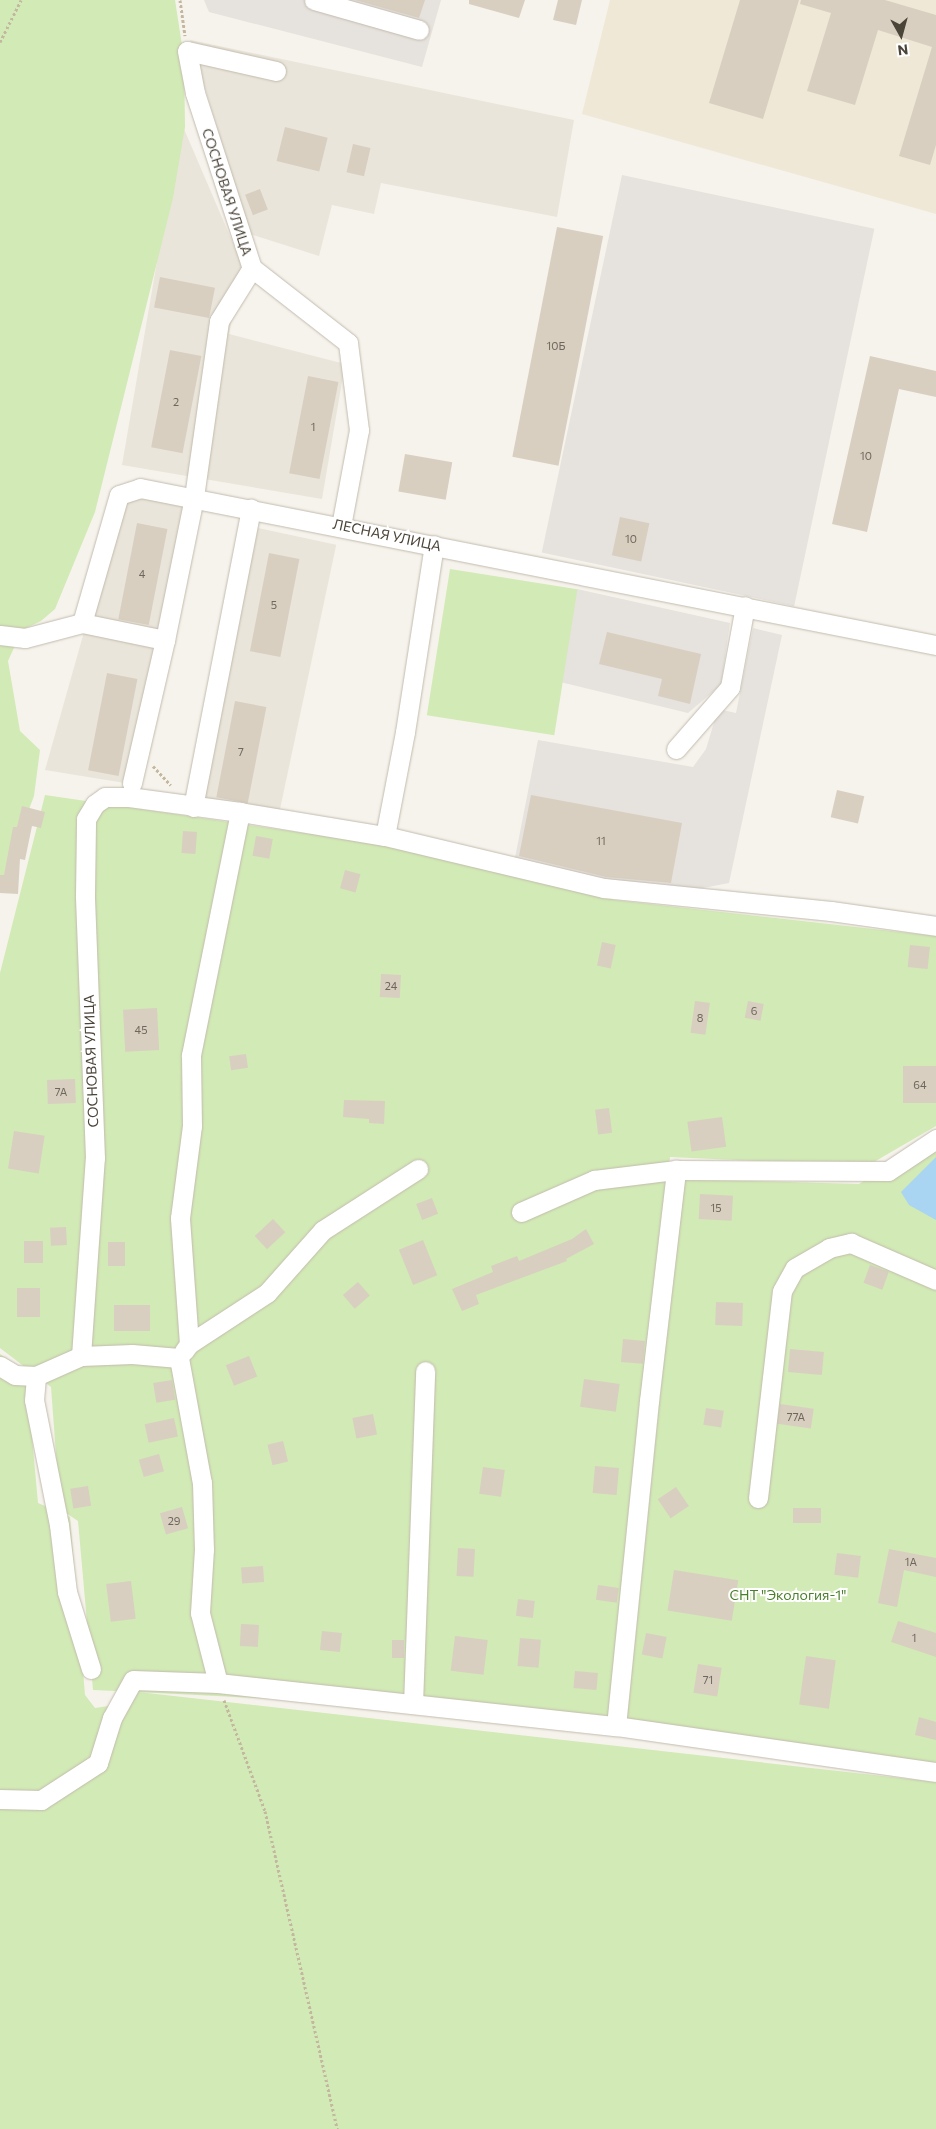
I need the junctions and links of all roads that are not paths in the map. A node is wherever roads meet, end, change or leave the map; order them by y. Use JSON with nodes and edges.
{"nodes":[{"id":1,"x":314,"y":0,"type":"edge"},
{"id":2,"x":419,"y":30,"type":"dead end"},
{"id":3,"x":276,"y":71,"type":"dead end"},
{"id":4,"x":252,"y":268,"type":"junction"},
{"id":5,"x":194,"y":497,"type":"junction"},
{"id":6,"x":251,"y":508,"type":"junction"},
{"id":7,"x":340,"y":526,"type":"junction"},
{"id":8,"x":434,"y":545,"type":"junction"},
{"id":9,"x":745,"y":606,"type":"junction"},
{"id":10,"x":82,"y":623,"type":"junction"},
{"id":11,"x":0,"y":634,"type":"edge"},
{"id":12,"x":165,"y":640,"type":"junction"},
{"id":13,"x":936,"y":645,"type":"edge"},
{"id":14,"x":676,"y":749,"type":"dead end"},
{"id":15,"x":130,"y":790,"type":"junction"},
{"id":16,"x":192,"y":807,"type":"junction"},
{"id":17,"x":240,"y":812,"type":"junction"},
{"id":18,"x":385,"y":836,"type":"junction"},
{"id":19,"x":936,"y":926,"type":"edge"},
{"id":20,"x":936,"y":1139,"type":"edge"},
{"id":21,"x":418,"y":1169,"type":"dead end"},
{"id":22,"x":676,"y":1170,"type":"junction"},
{"id":23,"x":521,"y":1212,"type":"dead end"},
{"id":24,"x":936,"y":1280,"type":"edge"},
{"id":25,"x":184,"y":1351,"type":"junction"},
{"id":26,"x":81,"y":1356,"type":"junction"},
{"id":27,"x":0,"y":1366,"type":"edge"},
{"id":28,"x":425,"y":1371,"type":"dead end"},
{"id":29,"x":36,"y":1376,"type":"junction"},
{"id":30,"x":758,"y":1498,"type":"dead end"},
{"id":31,"x":91,"y":1669,"type":"dead end"},
{"id":32,"x":218,"y":1683,"type":"junction"},
{"id":33,"x":413,"y":1704,"type":"junction"},
{"id":34,"x":616,"y":1726,"type":"junction"},
{"id":35,"x":936,"y":1772,"type":"edge"},
{"id":36,"x":0,"y":1799,"type":"edge"}],
"edges":[{"from":1,"to":2,"type":"street"},
{"from":3,"to":4,"type":"street","name":"СОСНОВАЯ УЛИЦА"},
{"from":4,"to":5,"type":"street"},
{"from":4,"to":7,"type":"street","name":"СОСНОВАЯ УЛИЦА"},
{"from":5,"to":6,"type":"street","name":"ЛЕСНАЯ УЛИЦА"},
{"from":5,"to":10,"type":"street","name":"ЛЕСНАЯ УЛИЦА"},
{"from":5,"to":12,"type":"street"},
{"from":6,"to":7,"type":"street","name":"ЛЕСНАЯ УЛИЦА"},
{"from":6,"to":16,"type":"street"},
{"from":7,"to":8,"type":"street","name":"ЛЕСНАЯ УЛИЦА"},
{"from":8,"to":9,"type":"street","name":"ЛЕСНАЯ УЛИЦА"},
{"from":8,"to":18,"type":"street"},
{"from":9,"to":13,"type":"street","name":"ЛЕСНАЯ УЛИЦА"},
{"from":9,"to":14,"type":"street"},
{"from":10,"to":11,"type":"street"},
{"from":10,"to":12,"type":"street"},
{"from":12,"to":15,"type":"street"},
{"from":15,"to":16,"type":"street","name":"СОСНОВАЯ УЛИЦА"},
{"from":15,"to":26,"type":"street","name":"СОСНОВАЯ УЛИЦА"},
{"from":16,"to":17,"type":"street","name":"СОСНОВАЯ УЛИЦА"},
{"from":17,"to":18,"type":"street","name":"СОСНОВАЯ УЛИЦА"},
{"from":17,"to":25,"type":"street"},
{"from":18,"to":19,"type":"street","name":"СОСНОВАЯ УЛИЦА"},
{"from":20,"to":22,"type":"street"},
{"from":21,"to":25,"type":"street"},
{"from":22,"to":23,"type":"street"},
{"from":22,"to":34,"type":"street"},
{"from":24,"to":30,"type":"street"},
{"from":25,"to":26,"type":"street"},
{"from":25,"to":32,"type":"street"},
{"from":26,"to":29,"type":"street"},
{"from":27,"to":29,"type":"street"},
{"from":28,"to":33,"type":"street"},
{"from":29,"to":31,"type":"street"},
{"from":32,"to":33,"type":"street"},
{"from":32,"to":36,"type":"street"},
{"from":33,"to":34,"type":"street"},
{"from":34,"to":35,"type":"street"}]}
